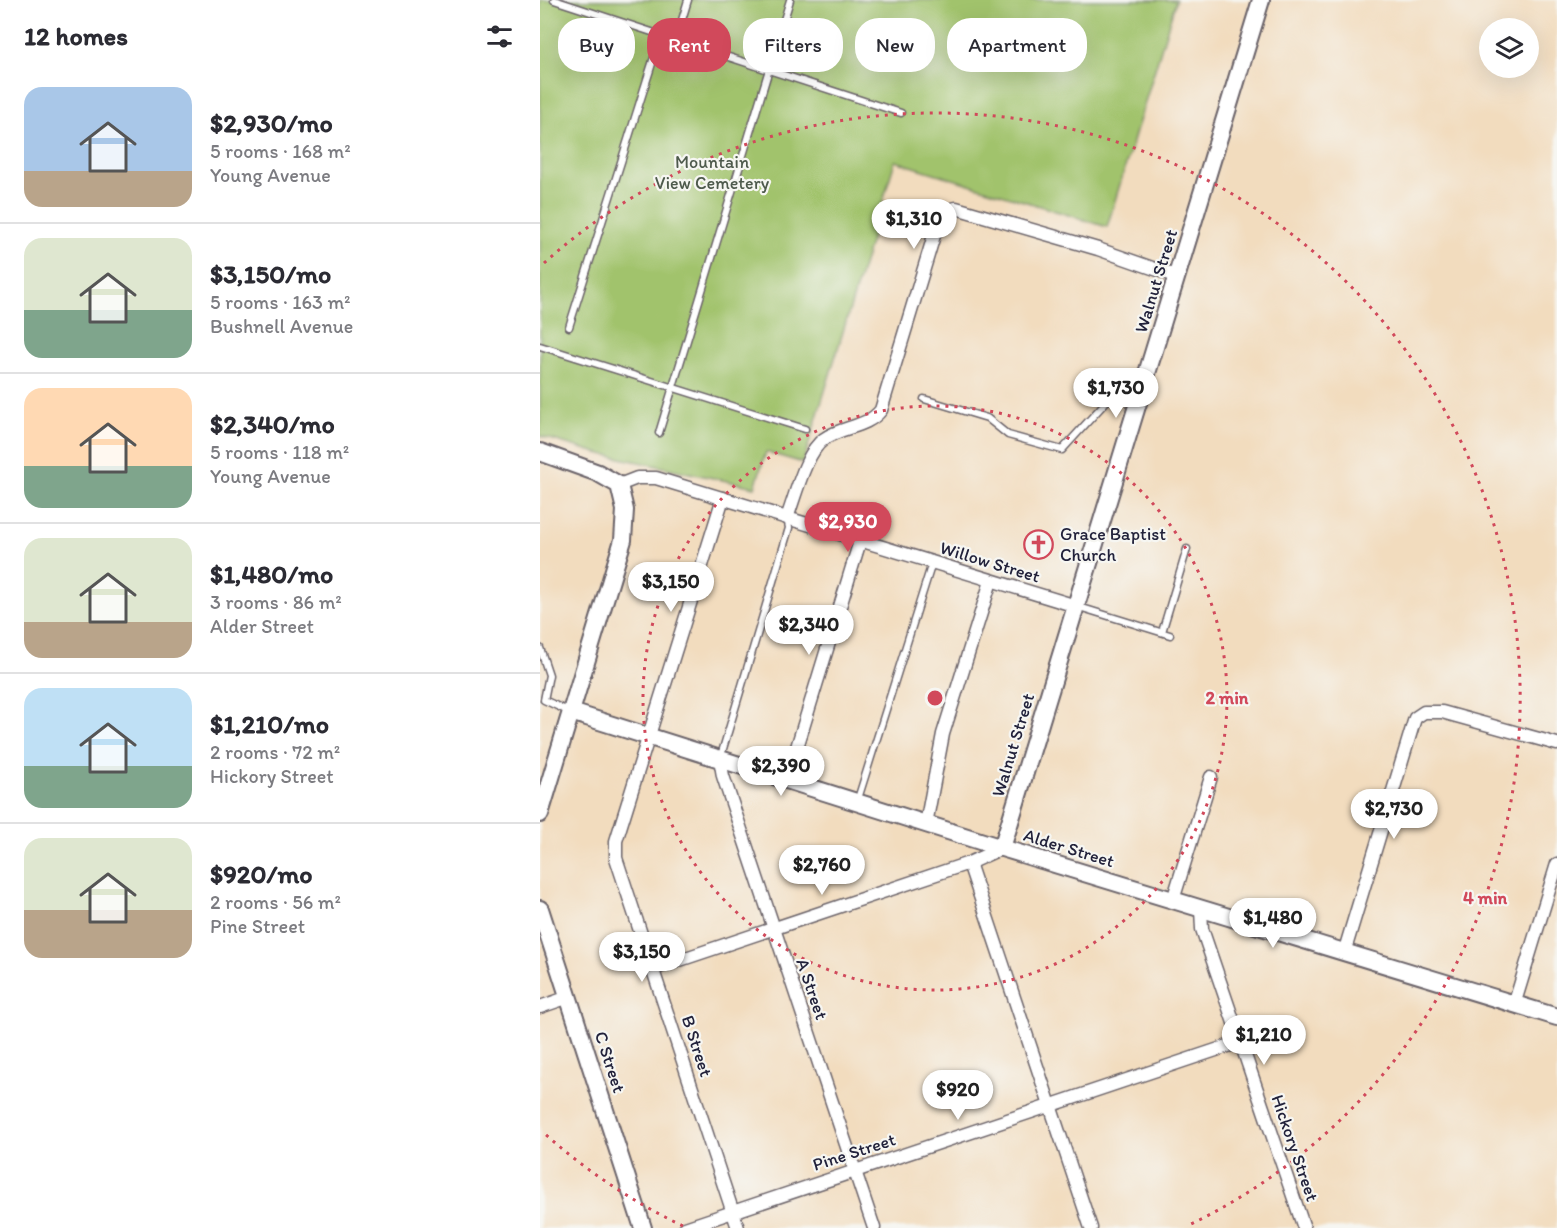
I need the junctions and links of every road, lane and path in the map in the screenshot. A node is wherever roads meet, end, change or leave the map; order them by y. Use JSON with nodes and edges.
{"nodes":[{"id":1,"x":554,"y":0,"type":"edge"},
{"id":2,"x":688,"y":0,"type":"edge"},
{"id":3,"x":790,"y":0,"type":"edge"},
{"id":4,"x":1261,"y":0,"type":"edge"},
{"id":5,"x":683,"y":18,"type":"edge"},
{"id":6,"x":785,"y":18,"type":"edge"},
{"id":7,"x":647,"y":30,"type":"edge"},
{"id":8,"x":650,"y":72,"type":"edge"},
{"id":9,"x":768,"y":72,"type":"edge"},
{"id":10,"x":775,"y":72,"type":"edge"},
{"id":11,"x":901,"y":112,"type":"dead end"},
{"id":12,"x":1178,"y":277,"type":"junction"},
{"id":13,"x":569,"y":327,"type":"dead end"},
{"id":14,"x":540,"y":346,"type":"edge"},
{"id":15,"x":673,"y":387,"type":"junction"},
{"id":16,"x":924,"y":399,"type":"dead end"},
{"id":17,"x":1139,"y":400,"type":"junction"},
{"id":18,"x":804,"y":429,"type":"dead end"},
{"id":19,"x":659,"y":433,"type":"dead end"},
{"id":20,"x":543,"y":455,"type":"edge"},
{"id":21,"x":619,"y":485,"type":"junction"},
{"id":22,"x":723,"y":498,"type":"junction"},
{"id":23,"x":787,"y":518,"type":"junction"},
{"id":24,"x":860,"y":541,"type":"junction"},
{"id":25,"x":1187,"y":549,"type":"dead end"},
{"id":26,"x":932,"y":563,"type":"junction"},
{"id":27,"x":991,"y":581,"type":"junction"},
{"id":28,"x":1076,"y":606,"type":"junction"},
{"id":29,"x":1162,"y":632,"type":"junction"},
{"id":30,"x":1170,"y":635,"type":"dead end"},
{"id":31,"x":540,"y":648,"type":"edge"},
{"id":32,"x":542,"y":701,"type":"edge"},
{"id":33,"x":571,"y":712,"type":"junction"},
{"id":34,"x":649,"y":737,"type":"junction"},
{"id":35,"x":1557,"y":744,"type":"edge"},
{"id":36,"x":720,"y":759,"type":"junction"},
{"id":37,"x":1211,"y":777,"type":"dead end"},
{"id":38,"x":787,"y":780,"type":"junction"},
{"id":39,"x":856,"y":802,"type":"junction"},
{"id":40,"x":540,"y":814,"type":"edge"},
{"id":41,"x":926,"y":824,"type":"junction"},
{"id":42,"x":1002,"y":848,"type":"junction"},
{"id":43,"x":969,"y":864,"type":"junction"},
{"id":44,"x":1557,"y":864,"type":"edge"},
{"id":45,"x":1173,"y":900,"type":"junction"},
{"id":46,"x":540,"y":909,"type":"edge"},
{"id":47,"x":1201,"y":909,"type":"junction"},
{"id":48,"x":772,"y":929,"type":"junction"},
{"id":49,"x":1344,"y":953,"type":"junction"},
{"id":50,"x":652,"y":969,"type":"junction"},
{"id":51,"x":569,"y":997,"type":"junction"},
{"id":52,"x":1514,"y":1005,"type":"junction"},
{"id":53,"x":540,"y":1007,"type":"edge"},
{"id":54,"x":1557,"y":1017,"type":"edge"},
{"id":55,"x":1240,"y":1042,"type":"junction"},
{"id":56,"x":1050,"y":1106,"type":"junction"},
{"id":57,"x":855,"y":1171,"type":"junction"},
{"id":58,"x":733,"y":1212,"type":"junction"},
{"id":59,"x":643,"y":1228,"type":"edge"},
{"id":60,"x":685,"y":1228,"type":"edge"},
{"id":61,"x":738,"y":1228,"type":"edge"},
{"id":62,"x":874,"y":1228,"type":"edge"},
{"id":63,"x":1091,"y":1228,"type":"edge"},
{"id":64,"x":1304,"y":1228,"type":"edge"}],
"edges":[{"from":1,"to":7,"type":"lane"},
{"from":2,"to":5,"type":"lane"},
{"from":3,"to":6,"type":"lane"},
{"from":4,"to":12,"type":"street","name":"Walnut Street"},
{"from":8,"to":13,"type":"lane"},
{"from":9,"to":15,"type":"lane"},
{"from":10,"to":11,"type":"lane"},
{"from":12,"to":17,"type":"street","name":"Walnut Street"},
{"from":12,"to":23,"type":"street"},
{"from":14,"to":15,"type":"lane"},
{"from":15,"to":18,"type":"lane"},
{"from":15,"to":19,"type":"lane"},
{"from":16,"to":17,"type":"lane"},
{"from":17,"to":28,"type":"street","name":"Walnut Street"},
{"from":20,"to":21,"type":"street"},
{"from":21,"to":22,"type":"street","name":"Willow Street"},
{"from":21,"to":33,"type":"street"},
{"from":22,"to":23,"type":"street","name":"Willow Street"},
{"from":22,"to":34,"type":"street","name":"B Street"},
{"from":23,"to":24,"type":"street","name":"Willow Street"},
{"from":23,"to":36,"type":"lane"},
{"from":24,"to":26,"type":"street","name":"Willow Street"},
{"from":24,"to":38,"type":"street"},
{"from":25,"to":29,"type":"lane"},
{"from":26,"to":27,"type":"street","name":"Willow Street"},
{"from":26,"to":39,"type":"lane"},
{"from":27,"to":28,"type":"street","name":"Willow Street"},
{"from":27,"to":41,"type":"street"},
{"from":28,"to":29,"type":"lane"},
{"from":28,"to":42,"type":"street","name":"Walnut Street"},
{"from":29,"to":30,"type":"lane"},
{"from":31,"to":32,"type":"lane"},
{"from":32,"to":33,"type":"lane"},
{"from":33,"to":34,"type":"street","name":"Alder Street"},
{"from":33,"to":40,"type":"street"},
{"from":34,"to":36,"type":"street","name":"Alder Street"},
{"from":34,"to":50,"type":"street","name":"B Street"},
{"from":35,"to":49,"type":"street"},
{"from":36,"to":38,"type":"street","name":"Alder Street"},
{"from":36,"to":48,"type":"street","name":"A Street"},
{"from":37,"to":45,"type":"street"},
{"from":38,"to":39,"type":"street","name":"Alder Street"},
{"from":39,"to":41,"type":"street","name":"Alder Street"},
{"from":41,"to":42,"type":"street","name":"Alder Street"},
{"from":42,"to":43,"type":"street"},
{"from":42,"to":45,"type":"street","name":"Alder Street"},
{"from":43,"to":48,"type":"street"},
{"from":43,"to":56,"type":"street"},
{"from":44,"to":52,"type":"street"},
{"from":45,"to":47,"type":"street","name":"Alder Street"},
{"from":46,"to":51,"type":"street","name":"C Street"},
{"from":47,"to":49,"type":"street","name":"Alder Street"},
{"from":47,"to":55,"type":"street","name":"Hickory Street"},
{"from":48,"to":50,"type":"street"},
{"from":48,"to":57,"type":"street","name":"A Street"},
{"from":49,"to":52,"type":"street","name":"Alder Street"},
{"from":50,"to":58,"type":"street","name":"B Street"},
{"from":51,"to":53,"type":"street"},
{"from":51,"to":59,"type":"street","name":"C Street"},
{"from":52,"to":54,"type":"street","name":"Alder Street"},
{"from":55,"to":56,"type":"street","name":"Pine Street"},
{"from":55,"to":64,"type":"street","name":"Hickory Street"},
{"from":56,"to":57,"type":"street","name":"Pine Street"},
{"from":56,"to":63,"type":"street"},
{"from":57,"to":58,"type":"street","name":"Pine Street"},
{"from":57,"to":62,"type":"street","name":"A Street"},
{"from":58,"to":60,"type":"street","name":"Pine Street"},
{"from":58,"to":61,"type":"street","name":"B Street"}]}
